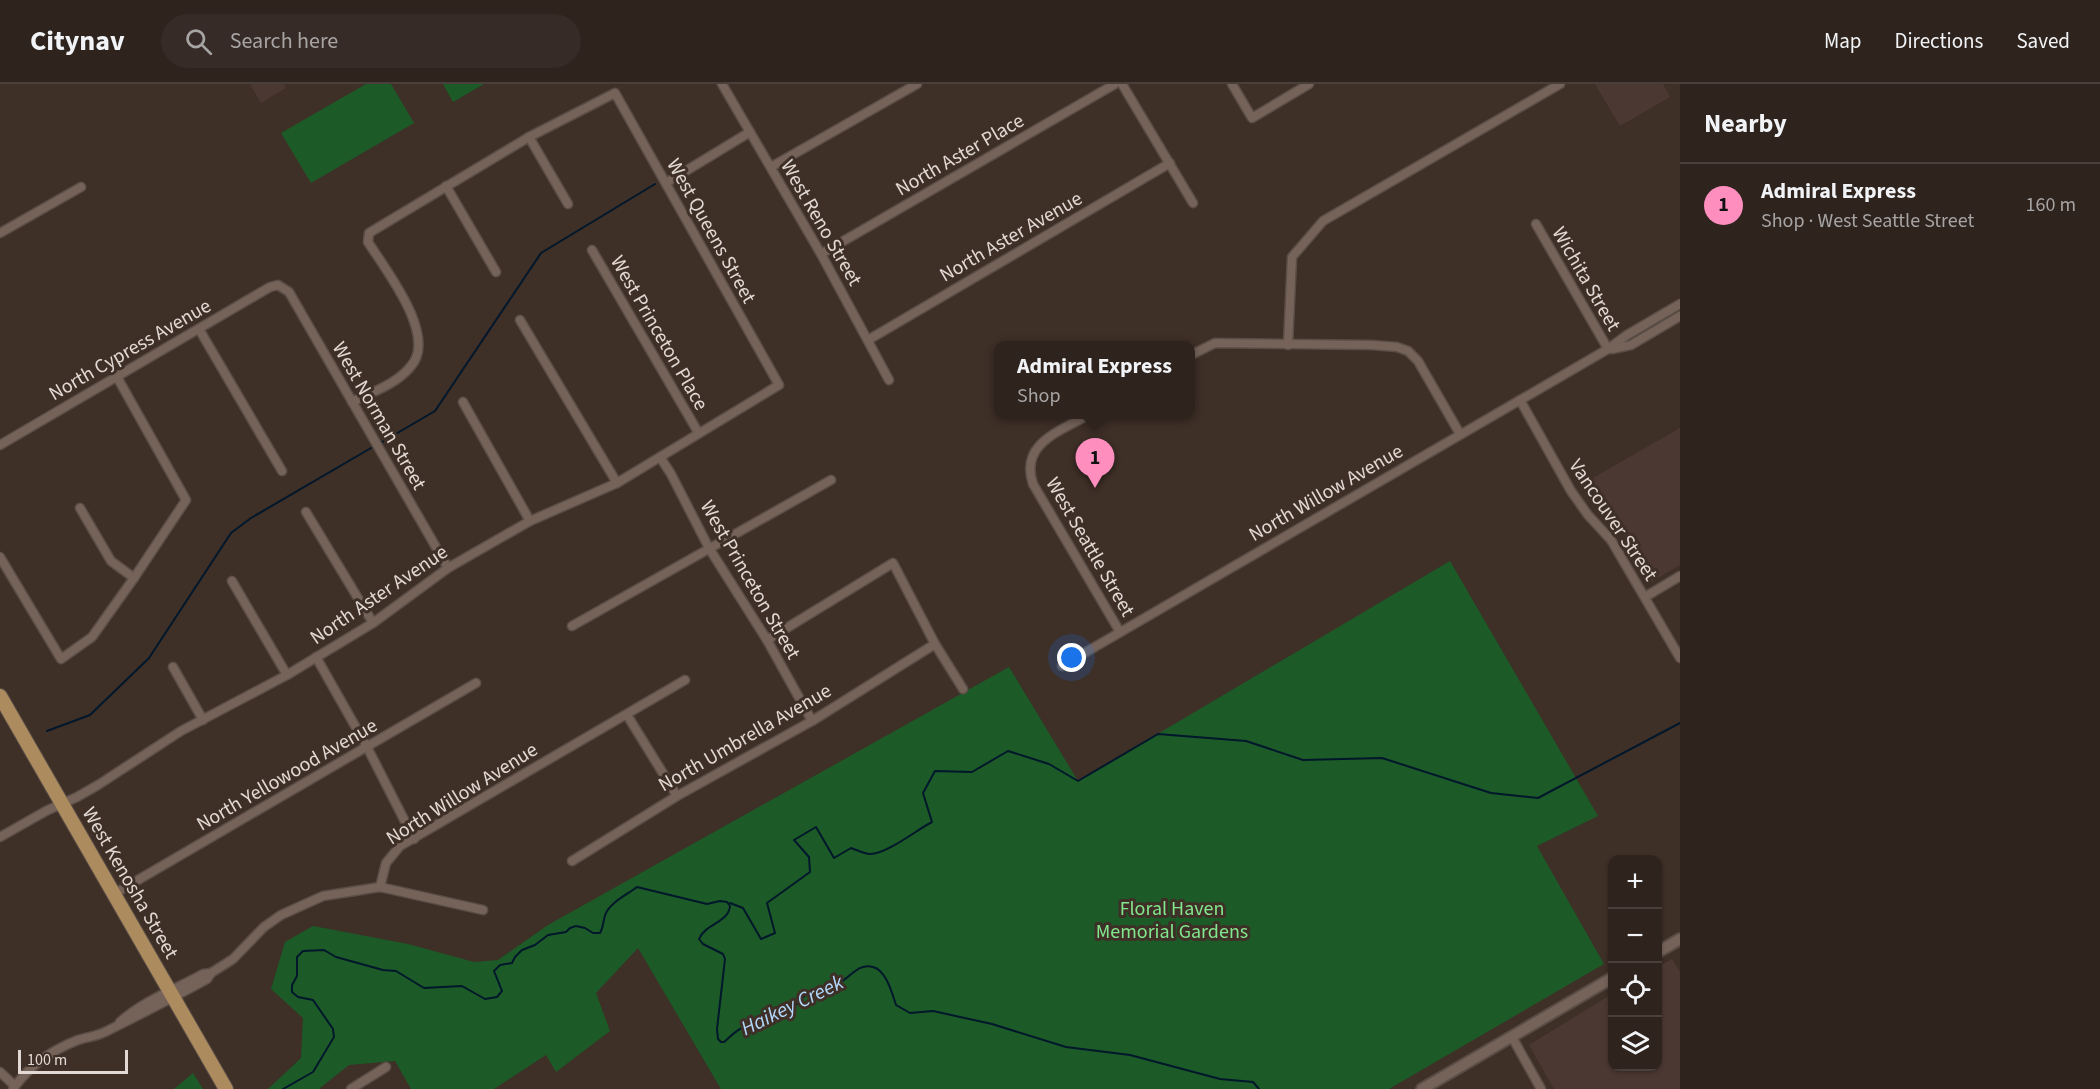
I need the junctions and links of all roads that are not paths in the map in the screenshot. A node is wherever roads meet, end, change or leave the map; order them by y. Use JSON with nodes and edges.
{"nodes":[{"id":1,"x":917,"y":84,"type":"edge"},
{"id":2,"x":1115,"y":84,"type":"edge"},
{"id":3,"x":1122,"y":84,"type":"edge"},
{"id":4,"x":1232,"y":84,"type":"edge"},
{"id":5,"x":1309,"y":84,"type":"edge"},
{"id":6,"x":1560,"y":84,"type":"edge"},
{"id":7,"x":725,"y":85,"type":"edge"},
{"id":8,"x":750,"y":132,"type":"junction"},
{"id":9,"x":529,"y":137,"type":"junction"},
{"id":10,"x":1170,"y":163,"type":"junction"},
{"id":11,"x":771,"y":167,"type":"junction"},
{"id":12,"x":666,"y":183,"type":"junction"},
{"id":13,"x":446,"y":186,"type":"junction"},
{"id":14,"x":81,"y":187,"type":"dead end"},
{"id":15,"x":1193,"y":203,"type":"dead end"},
{"id":16,"x":568,"y":204,"type":"dead end"},
{"id":17,"x":1536,"y":224,"type":"dead end"},
{"id":18,"x":0,"y":233,"type":"edge"},
{"id":19,"x":592,"y":250,"type":"dead end"},
{"id":20,"x":821,"y":254,"type":"junction"},
{"id":21,"x":495,"y":272,"type":"dead end"},
{"id":22,"x":278,"y":285,"type":"joint"},
{"id":23,"x":1680,"y":304,"type":"edge"},
{"id":24,"x":1680,"y":316,"type":"edge"},
{"id":25,"x":520,"y":320,"type":"dead end"},
{"id":26,"x":199,"y":328,"type":"junction"},
{"id":27,"x":868,"y":340,"type":"junction"},
{"id":28,"x":1288,"y":345,"type":"junction"},
{"id":29,"x":1608,"y":349,"type":"junction"},
{"id":30,"x":1195,"y":353,"type":"edge"},
{"id":31,"x":117,"y":376,"type":"junction"},
{"id":32,"x":889,"y":380,"type":"dead end"},
{"id":33,"x":779,"y":385,"type":"joint"},
{"id":34,"x":1520,"y":400,"type":"junction"},
{"id":35,"x":352,"y":402,"type":"junction"},
{"id":36,"x":463,"y":402,"type":"dead end"},
{"id":37,"x":1082,"y":419,"type":"edge"},
{"id":38,"x":698,"y":432,"type":"junction"},
{"id":39,"x":1460,"y":434,"type":"junction"},
{"id":40,"x":0,"y":445,"type":"edge"},
{"id":41,"x":660,"y":457,"type":"junction"},
{"id":42,"x":282,"y":471,"type":"dead end"},
{"id":43,"x":831,"y":480,"type":"dead end"},
{"id":44,"x":617,"y":483,"type":"junction"},
{"id":45,"x":81,"y":508,"type":"dead end"},
{"id":46,"x":306,"y":512,"type":"dead end"},
{"id":47,"x":530,"y":521,"type":"junction"},
{"id":48,"x":709,"y":548,"type":"junction"},
{"id":49,"x":0,"y":557,"type":"edge"},
{"id":50,"x":448,"y":568,"type":"junction"},
{"id":51,"x":1680,"y":576,"type":"edge"},
{"id":52,"x":134,"y":578,"type":"junction"},
{"id":53,"x":232,"y":581,"type":"dead end"},
{"id":54,"x":1645,"y":597,"type":"junction"},
{"id":55,"x":373,"y":623,"type":"junction"},
{"id":56,"x":572,"y":626,"type":"dead end"},
{"id":57,"x":1120,"y":632,"type":"junction"},
{"id":58,"x":767,"y":640,"type":"junction"},
{"id":59,"x":935,"y":644,"type":"junction"},
{"id":60,"x":316,"y":657,"type":"junction"},
{"id":61,"x":1680,"y":658,"type":"edge"},
{"id":62,"x":173,"y":666,"type":"dead end"},
{"id":63,"x":1062,"y":666,"type":"dead end"},
{"id":64,"x":286,"y":675,"type":"junction"},
{"id":65,"x":685,"y":680,"type":"dead end"},
{"id":66,"x":476,"y":683,"type":"dead end"},
{"id":67,"x":963,"y":689,"type":"dead end"},
{"id":68,"x":0,"y":696,"type":"edge"},
{"id":69,"x":627,"y":715,"type":"junction"},
{"id":70,"x":203,"y":720,"type":"junction"},
{"id":71,"x":812,"y":721,"type":"junction"},
{"id":72,"x":367,"y":747,"type":"junction"},
{"id":73,"x":677,"y":796,"type":"junction"},
{"id":74,"x":62,"y":804,"type":"junction"},
{"id":75,"x":0,"y":837,"type":"edge"},
{"id":76,"x":414,"y":839,"type":"junction"},
{"id":77,"x":572,"y":861,"type":"dead end"},
{"id":78,"x":380,"y":888,"type":"junction"},
{"id":79,"x":114,"y":894,"type":"junction"},
{"id":80,"x":483,"y":910,"type":"dead end"},
{"id":81,"x":1680,"y":939,"type":"edge"},
{"id":82,"x":1662,"y":950,"type":"edge"},
{"id":83,"x":1608,"y":980,"type":"edge"},
{"id":84,"x":171,"y":994,"type":"junction"},
{"id":85,"x":1512,"y":1037,"type":"junction"},
{"id":86,"x":386,"y":1067,"type":"dead end"},
{"id":87,"x":0,"y":1072,"type":"edge"},
{"id":88,"x":14,"y":1087,"type":"edge"},
{"id":89,"x":225,"y":1089,"type":"edge"},
{"id":90,"x":351,"y":1089,"type":"edge"},
{"id":91,"x":1422,"y":1089,"type":"edge"},
{"id":92,"x":1541,"y":1089,"type":"edge"}],
"edges":[{"from":1,"to":11,"type":"street"},
{"from":2,"to":20,"type":"street","name":"North Aster Place"},
{"from":3,"to":10,"type":"street"},
{"from":4,"to":5,"type":"street"},
{"from":6,"to":28,"type":"street"},
{"from":7,"to":8,"type":"street","name":"West Reno Street"},
{"from":8,"to":11,"type":"street","name":"West Reno Street"},
{"from":8,"to":12,"type":"street"},
{"from":9,"to":12,"type":"street","name":"West Queens Street"},
{"from":9,"to":13,"type":"street"},
{"from":9,"to":16,"type":"street"},
{"from":10,"to":15,"type":"street"},
{"from":10,"to":27,"type":"street","name":"North Aster Avenue"},
{"from":11,"to":20,"type":"street","name":"West Reno Street"},
{"from":12,"to":33,"type":"street","name":"West Queens Street"},
{"from":13,"to":21,"type":"street"},
{"from":13,"to":35,"type":"street"},
{"from":14,"to":18,"type":"street"},
{"from":17,"to":29,"type":"street","name":"Wichita Street"},
{"from":19,"to":38,"type":"street","name":"West Princeton Place"},
{"from":20,"to":27,"type":"street","name":"West Reno Street"},
{"from":22,"to":26,"type":"street","name":"North Cypress Avenue"},
{"from":22,"to":35,"type":"street","name":"West Norman Street"},
{"from":23,"to":29,"type":"street","name":"North Willow Avenue"},
{"from":24,"to":29,"type":"street","name":"North Willow Avenue"},
{"from":25,"to":44,"type":"street"},
{"from":26,"to":31,"type":"street","name":"North Cypress Avenue"},
{"from":26,"to":42,"type":"street"},
{"from":27,"to":32,"type":"street","name":"West Reno Street"},
{"from":28,"to":30,"type":"street"},
{"from":28,"to":39,"type":"street"},
{"from":29,"to":34,"type":"street","name":"North Willow Avenue"},
{"from":31,"to":40,"type":"street","name":"North Cypress Avenue"},
{"from":31,"to":52,"type":"street"},
{"from":33,"to":38,"type":"street","name":"North Aster Avenue"},
{"from":34,"to":39,"type":"street","name":"North Willow Avenue"},
{"from":34,"to":54,"type":"street","name":"Vancouver Street"},
{"from":35,"to":50,"type":"street","name":"West Norman Street"},
{"from":36,"to":47,"type":"street"},
{"from":37,"to":57,"type":"street","name":"West Seattle Street"},
{"from":38,"to":41,"type":"street","name":"North Aster Avenue"},
{"from":39,"to":57,"type":"street","name":"North Willow Avenue"},
{"from":41,"to":44,"type":"street","name":"North Aster Avenue"},
{"from":41,"to":48,"type":"street","name":"West Princeton Street"},
{"from":43,"to":48,"type":"street"},
{"from":44,"to":47,"type":"street","name":"North Aster Avenue"},
{"from":45,"to":52,"type":"street"},
{"from":46,"to":55,"type":"street"},
{"from":47,"to":50,"type":"street","name":"North Aster Avenue"},
{"from":48,"to":56,"type":"street"},
{"from":48,"to":58,"type":"street","name":"West Princeton Street"},
{"from":49,"to":52,"type":"street"},
{"from":50,"to":55,"type":"street","name":"North Aster Avenue"},
{"from":51,"to":54,"type":"street"},
{"from":53,"to":64,"type":"street"},
{"from":54,"to":61,"type":"street","name":"Vancouver Street"},
{"from":55,"to":60,"type":"street","name":"North Aster Avenue"},
{"from":57,"to":63,"type":"street","name":"North Willow Avenue"},
{"from":58,"to":59,"type":"street"},
{"from":58,"to":71,"type":"street","name":"West Princeton Street"},
{"from":59,"to":67,"type":"street"},
{"from":59,"to":71,"type":"street","name":"North Umbrella Avenue"},
{"from":60,"to":64,"type":"street","name":"North Aster Avenue"},
{"from":60,"to":72,"type":"street"},
{"from":62,"to":70,"type":"street"},
{"from":64,"to":70,"type":"street","name":"North Aster Avenue"},
{"from":65,"to":69,"type":"street","name":"North Willow Avenue"},
{"from":66,"to":72,"type":"street","name":"North Yellowood Avenue"},
{"from":68,"to":74,"type":"main road","name":"West Kenosha Street"},
{"from":69,"to":73,"type":"street"},
{"from":69,"to":76,"type":"street","name":"North Willow Avenue"},
{"from":70,"to":74,"type":"street","name":"North Aster Avenue"},
{"from":71,"to":73,"type":"street","name":"North Umbrella Avenue"},
{"from":72,"to":76,"type":"street"},
{"from":72,"to":79,"type":"street","name":"North Yellowood Avenue"},
{"from":73,"to":77,"type":"street","name":"North Umbrella Avenue"},
{"from":74,"to":75,"type":"street","name":"North Aster Avenue"},
{"from":74,"to":79,"type":"main road","name":"West Kenosha Street"},
{"from":76,"to":78,"type":"street","name":"North Willow Avenue"},
{"from":78,"to":80,"type":"street"},
{"from":78,"to":84,"type":"street"},
{"from":79,"to":84,"type":"main road","name":"West Kenosha Street"},
{"from":81,"to":82,"type":"street"},
{"from":83,"to":85,"type":"street"},
{"from":84,"to":88,"type":"street"},
{"from":84,"to":89,"type":"main road","name":"West Kenosha Street"},
{"from":85,"to":91,"type":"street"},
{"from":85,"to":92,"type":"street"},
{"from":86,"to":90,"type":"street"},
{"from":87,"to":88,"type":"street"}]}
